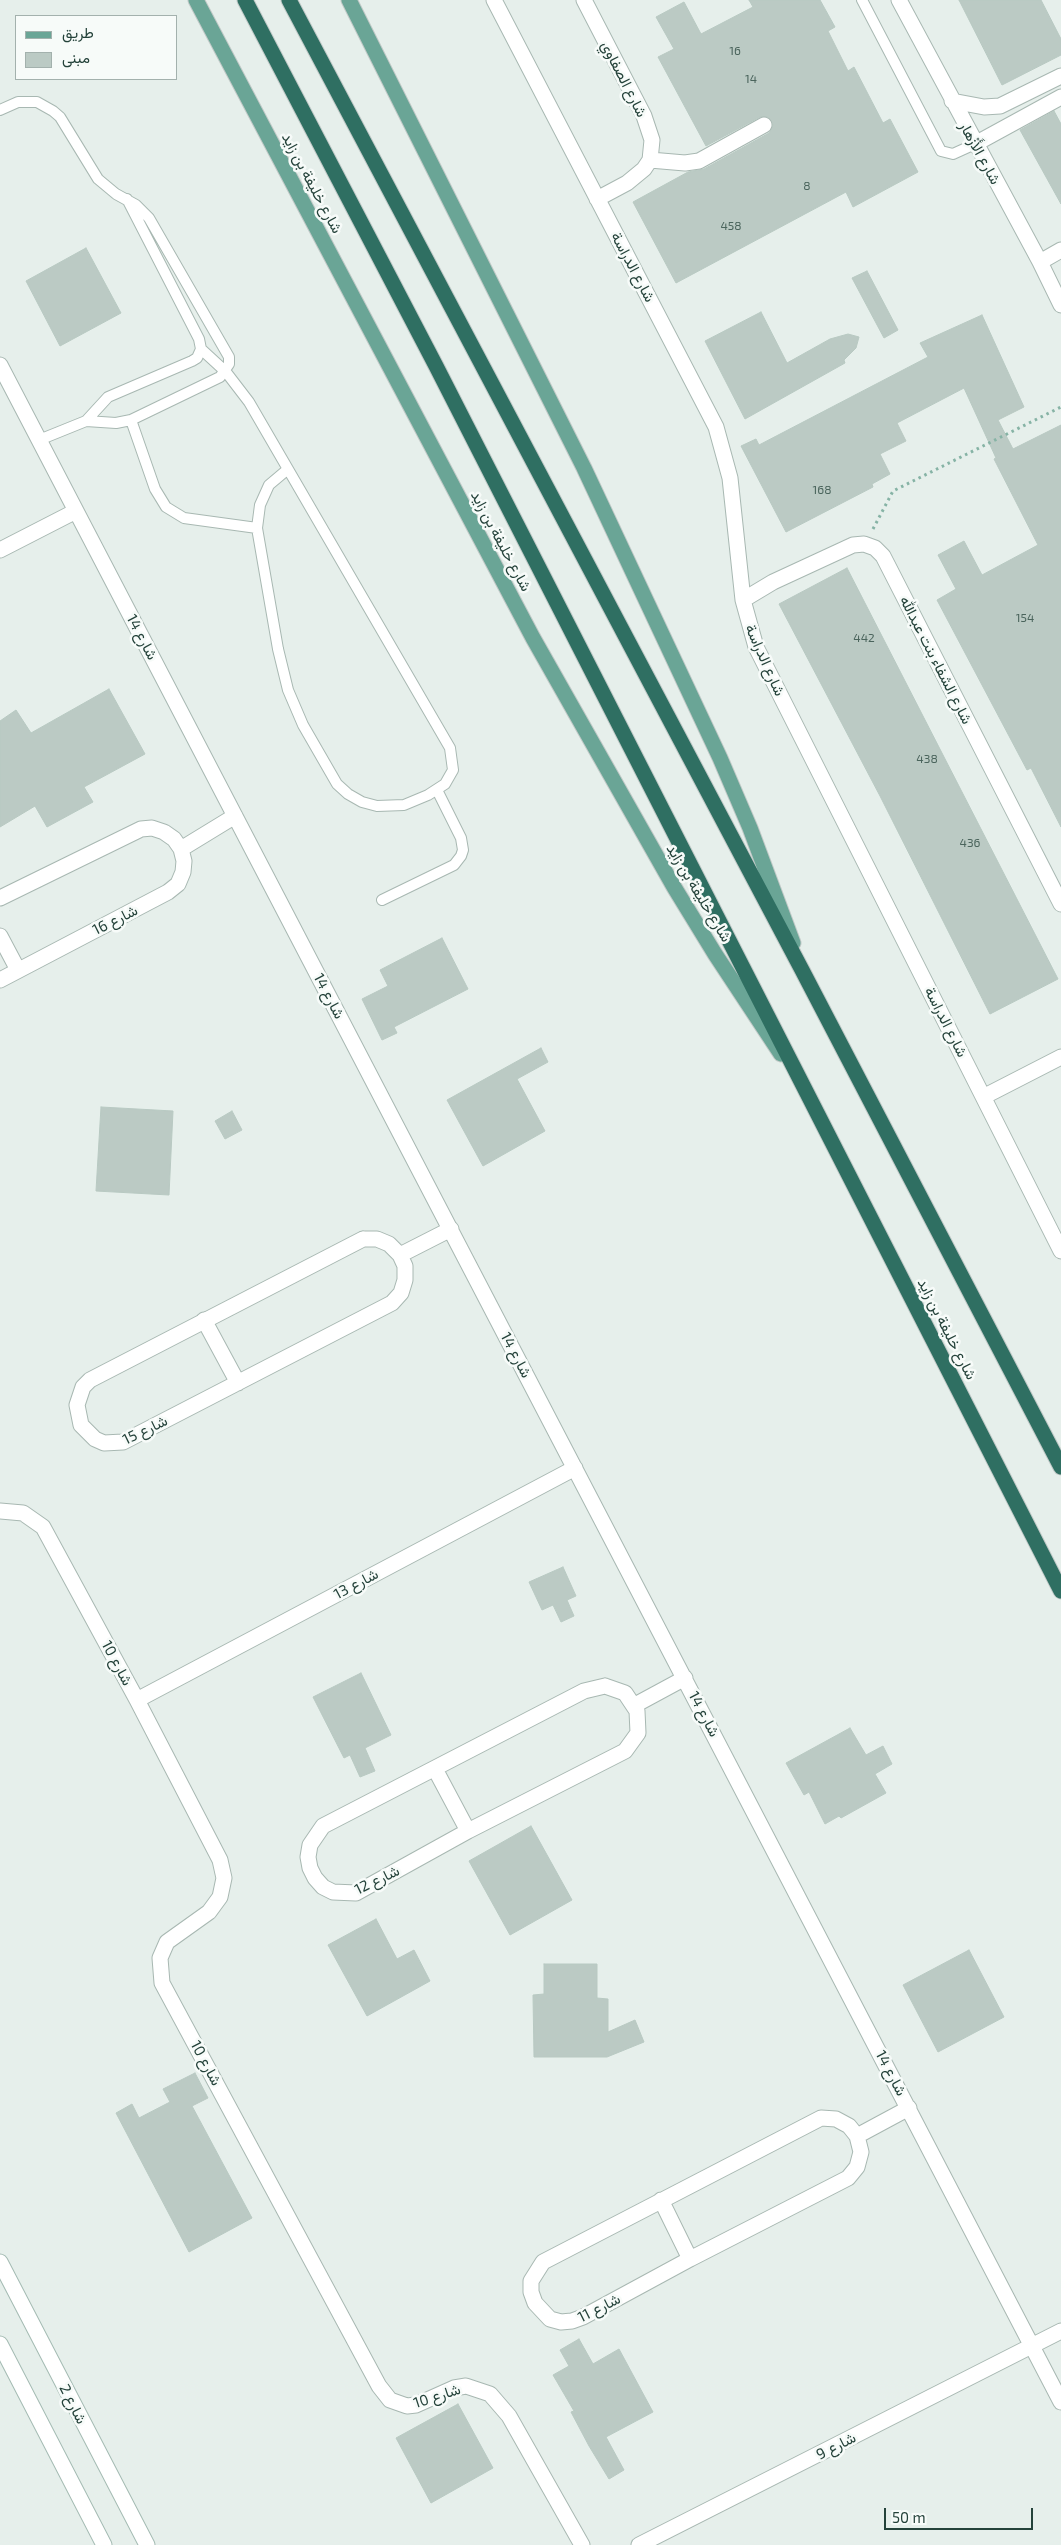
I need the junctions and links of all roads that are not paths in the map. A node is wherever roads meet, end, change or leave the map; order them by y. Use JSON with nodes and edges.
{"nodes":[{"id":1,"x":196,"y":0,"type":"edge"},
{"id":2,"x":245,"y":0,"type":"edge"},
{"id":3,"x":290,"y":0,"type":"edge"},
{"id":4,"x":349,"y":0,"type":"edge"},
{"id":5,"x":494,"y":0,"type":"edge"},
{"id":6,"x":584,"y":0,"type":"edge"},
{"id":7,"x":862,"y":0,"type":"edge"},
{"id":8,"x":899,"y":0,"type":"edge"},
{"id":9,"x":1061,"y":76,"type":"edge"},
{"id":10,"x":1061,"y":98,"type":"edge"},
{"id":11,"x":952,"y":101,"type":"junction"},
{"id":12,"x":0,"y":110,"type":"edge"},
{"id":13,"x":764,"y":125,"type":"dead end"},
{"id":14,"x":975,"y":144,"type":"junction"},
{"id":15,"x":650,"y":160,"type":"junction"},
{"id":16,"x":597,"y":198,"type":"junction"},
{"id":17,"x":127,"y":199,"type":"junction"},
{"id":18,"x":1061,"y":250,"type":"edge"},
{"id":19,"x":1040,"y":262,"type":"junction"},
{"id":20,"x":1061,"y":305,"type":"edge"},
{"id":21,"x":201,"y":349,"type":"junction"},
{"id":22,"x":0,"y":366,"type":"edge"},
{"id":23,"x":226,"y":372,"type":"junction"},
{"id":24,"x":130,"y":420,"type":"junction"},
{"id":25,"x":86,"y":421,"type":"junction"},
{"id":26,"x":39,"y":440,"type":"junction"},
{"id":27,"x":288,"y":469,"type":"junction"},
{"id":28,"x":76,"y":511,"type":"junction"},
{"id":29,"x":256,"y":528,"type":"junction"},
{"id":30,"x":0,"y":550,"type":"edge"},
{"id":31,"x":743,"y":600,"type":"junction"},
{"id":32,"x":437,"y":790,"type":"junction"},
{"id":33,"x":235,"y":816,"type":"junction"},
{"id":34,"x":181,"y":849,"type":"junction"},
{"id":35,"x":0,"y":898,"type":"edge"},
{"id":36,"x":382,"y":900,"type":"dead end"},
{"id":37,"x":1061,"y":904,"type":"edge"},
{"id":38,"x":0,"y":936,"type":"edge"},
{"id":39,"x":18,"y":970,"type":"junction"},
{"id":40,"x":802,"y":970,"type":"junction"},
{"id":41,"x":0,"y":980,"type":"edge"},
{"id":42,"x":1061,"y":1057,"type":"edge"},
{"id":43,"x":802,"y":1083,"type":"junction"},
{"id":44,"x":985,"y":1096,"type":"junction"},
{"id":45,"x":451,"y":1230,"type":"junction"},
{"id":46,"x":1061,"y":1251,"type":"edge"},
{"id":47,"x":400,"y":1255,"type":"junction"},
{"id":48,"x":204,"y":1320,"type":"junction"},
{"id":49,"x":238,"y":1383,"type":"junction"},
{"id":50,"x":1061,"y":1467,"type":"edge"},
{"id":51,"x":575,"y":1468,"type":"junction"},
{"id":52,"x":0,"y":1511,"type":"edge"},
{"id":53,"x":1061,"y":1592,"type":"edge"},
{"id":54,"x":685,"y":1678,"type":"junction"},
{"id":55,"x":137,"y":1700,"type":"junction"},
{"id":56,"x":635,"y":1705,"type":"junction"},
{"id":57,"x":435,"y":1769,"type":"junction"},
{"id":58,"x":468,"y":1831,"type":"junction"},
{"id":59,"x":909,"y":2108,"type":"junction"},
{"id":60,"x":857,"y":2136,"type":"junction"},
{"id":61,"x":661,"y":2200,"type":"junction"},
{"id":62,"x":690,"y":2259,"type":"junction"},
{"id":63,"x":0,"y":2262,"type":"edge"},
{"id":64,"x":1061,"y":2331,"type":"edge"},
{"id":65,"x":0,"y":2344,"type":"edge"},
{"id":66,"x":1032,"y":2345,"type":"junction"},
{"id":67,"x":1061,"y":2402,"type":"edge"},
{"id":68,"x":104,"y":2545,"type":"edge"},
{"id":69,"x":147,"y":2545,"type":"edge"},
{"id":70,"x":582,"y":2545,"type":"edge"},
{"id":71,"x":640,"y":2545,"type":"edge"}],
"edges":[{"from":1,"to":43,"type":"main road","name":"شارع خليفة بن زايد"},
{"from":2,"to":43,"type":"highway","name":"شارع خليفة بن زايد"},
{"from":3,"to":40,"type":"highway"},
{"from":4,"to":40,"type":"main road"},
{"from":5,"to":16,"type":"street","name":"شارع الدراسة"},
{"from":6,"to":15,"type":"street","name":"شارع الصفاوي"},
{"from":7,"to":14,"type":"lane"},
{"from":8,"to":11,"type":"street","name":"شارع الأَزْهار"},
{"from":9,"to":11,"type":"street"},
{"from":10,"to":14,"type":"street"},
{"from":11,"to":14,"type":"street","name":"شارع الأَزْهار"},
{"from":12,"to":17,"type":"lane"},
{"from":13,"to":15,"type":"street"},
{"from":14,"to":19,"type":"street","name":"شارع الأَزْهار"},
{"from":15,"to":16,"type":"street"},
{"from":16,"to":31,"type":"street","name":"شارع الدراسة"},
{"from":17,"to":21,"type":"lane"},
{"from":17,"to":23,"type":"lane"},
{"from":18,"to":19,"type":"street"},
{"from":19,"to":20,"type":"street","name":"شارع الأَزْهار"},
{"from":21,"to":23,"type":"lane"},
{"from":21,"to":25,"type":"lane"},
{"from":22,"to":26,"type":"street","name":"شارع 14"},
{"from":23,"to":24,"type":"lane"},
{"from":23,"to":27,"type":"lane"},
{"from":24,"to":25,"type":"lane"},
{"from":24,"to":29,"type":"lane"},
{"from":25,"to":26,"type":"lane"},
{"from":26,"to":28,"type":"street","name":"شارع 14"},
{"from":27,"to":29,"type":"lane"},
{"from":27,"to":32,"type":"lane"},
{"from":28,"to":30,"type":"street"},
{"from":28,"to":33,"type":"street","name":"شارع 14"},
{"from":29,"to":32,"type":"lane"},
{"from":31,"to":37,"type":"street","name":"شارع الشفاء بنت عبدالله"},
{"from":31,"to":44,"type":"street","name":"شارع الدراسة"},
{"from":32,"to":36,"type":"lane"},
{"from":33,"to":34,"type":"street"},
{"from":33,"to":45,"type":"street","name":"شارع 14"},
{"from":34,"to":35,"type":"street"},
{"from":34,"to":39,"type":"street","name":"شارع 16"},
{"from":38,"to":39,"type":"street"},
{"from":39,"to":41,"type":"street","name":"شارع 16"},
{"from":40,"to":50,"type":"highway"},
{"from":42,"to":44,"type":"street"},
{"from":43,"to":53,"type":"highway","name":"شارع خليفة بن زايد"},
{"from":44,"to":46,"type":"street","name":"شارع الدراسة"},
{"from":45,"to":47,"type":"street"},
{"from":45,"to":51,"type":"street","name":"شارع 14"},
{"from":47,"to":48,"type":"street","name":"شارع 15"},
{"from":47,"to":49,"type":"street","name":"شارع 15"},
{"from":48,"to":49,"type":"street"},
{"from":48,"to":49,"type":"street","name":"شارع 15"},
{"from":51,"to":54,"type":"street","name":"شارع 14"},
{"from":51,"to":55,"type":"street","name":"شارع 13"},
{"from":52,"to":55,"type":"street","name":"شارع 10"},
{"from":54,"to":56,"type":"street"},
{"from":54,"to":59,"type":"street","name":"شارع 14"},
{"from":55,"to":70,"type":"street","name":"شارع 10"},
{"from":56,"to":57,"type":"street","name":"شارع 12"},
{"from":56,"to":58,"type":"street","name":"شارع 12"},
{"from":57,"to":58,"type":"street"},
{"from":57,"to":58,"type":"street","name":"شارع 12"},
{"from":59,"to":60,"type":"street"},
{"from":59,"to":66,"type":"street","name":"شارع 14"},
{"from":60,"to":61,"type":"street","name":"شارع 11"},
{"from":60,"to":62,"type":"street","name":"شارع 11"},
{"from":61,"to":62,"type":"street"},
{"from":61,"to":62,"type":"street","name":"شارع 11"},
{"from":63,"to":69,"type":"street","name":"شارع 2"},
{"from":64,"to":66,"type":"street","name":"شارع 9"},
{"from":65,"to":68,"type":"street"},
{"from":66,"to":67,"type":"street","name":"شارع 14"},
{"from":66,"to":71,"type":"street","name":"شارع 9"}]}
